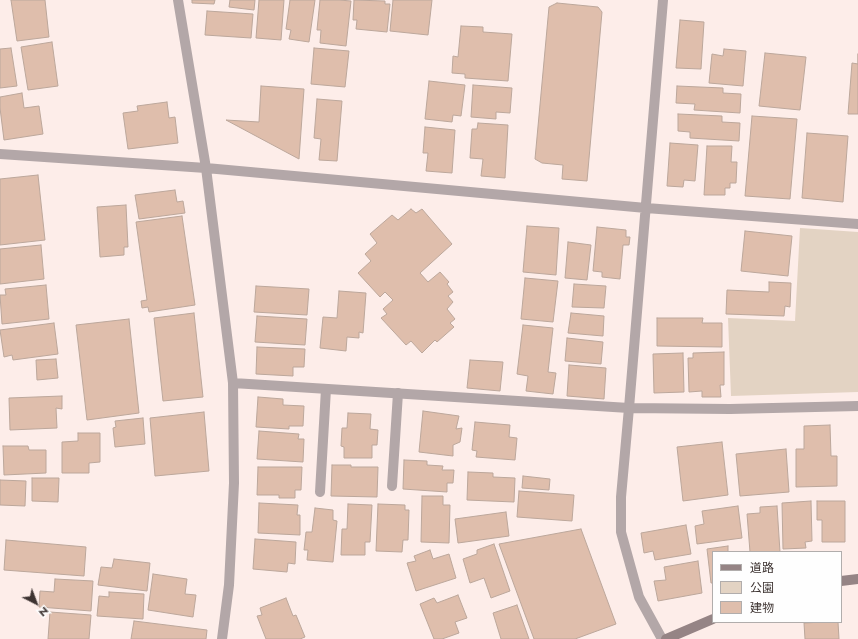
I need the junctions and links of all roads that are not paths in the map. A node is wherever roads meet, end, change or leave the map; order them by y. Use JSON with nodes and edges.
{"nodes":[{"id":1,"x":178,"y":0,"type":"edge"},
{"id":2,"x":663,"y":0,"type":"edge"},
{"id":3,"x":0,"y":154,"type":"edge"},
{"id":4,"x":206,"y":168,"type":"junction"},
{"id":5,"x":646,"y":208,"type":"junction"},
{"id":6,"x":858,"y":224,"type":"edge"},
{"id":7,"x":233,"y":383,"type":"junction"},
{"id":8,"x":326,"y":389,"type":"junction"},
{"id":9,"x":398,"y":393,"type":"junction"},
{"id":10,"x":858,"y":406,"type":"edge"},
{"id":11,"x":629,"y":408,"type":"junction"},
{"id":12,"x":392,"y":486,"type":"dead end"},
{"id":13,"x":320,"y":492,"type":"dead end"},
{"id":14,"x":858,"y":579,"type":"edge"},
{"id":15,"x":842,"y":581,"type":"edge"},
{"id":16,"x":712,"y":619,"type":"edge"},
{"id":17,"x":222,"y":639,"type":"edge"},
{"id":18,"x":662,"y":639,"type":"edge"},
{"id":19,"x":666,"y":639,"type":"edge"}],
"edges":[{"from":1,"to":4,"type":"street"},
{"from":2,"to":5,"type":"street"},
{"from":3,"to":4,"type":"street"},
{"from":4,"to":5,"type":"street"},
{"from":4,"to":7,"type":"street"},
{"from":5,"to":6,"type":"street"},
{"from":5,"to":11,"type":"street"},
{"from":7,"to":8,"type":"street"},
{"from":7,"to":17,"type":"street"},
{"from":8,"to":9,"type":"street"},
{"from":8,"to":13,"type":"street"},
{"from":9,"to":11,"type":"street"},
{"from":9,"to":12,"type":"street"},
{"from":10,"to":11,"type":"street"},
{"from":11,"to":18,"type":"street"},
{"from":14,"to":15,"type":"main road"},
{"from":16,"to":19,"type":"main road"}]}
